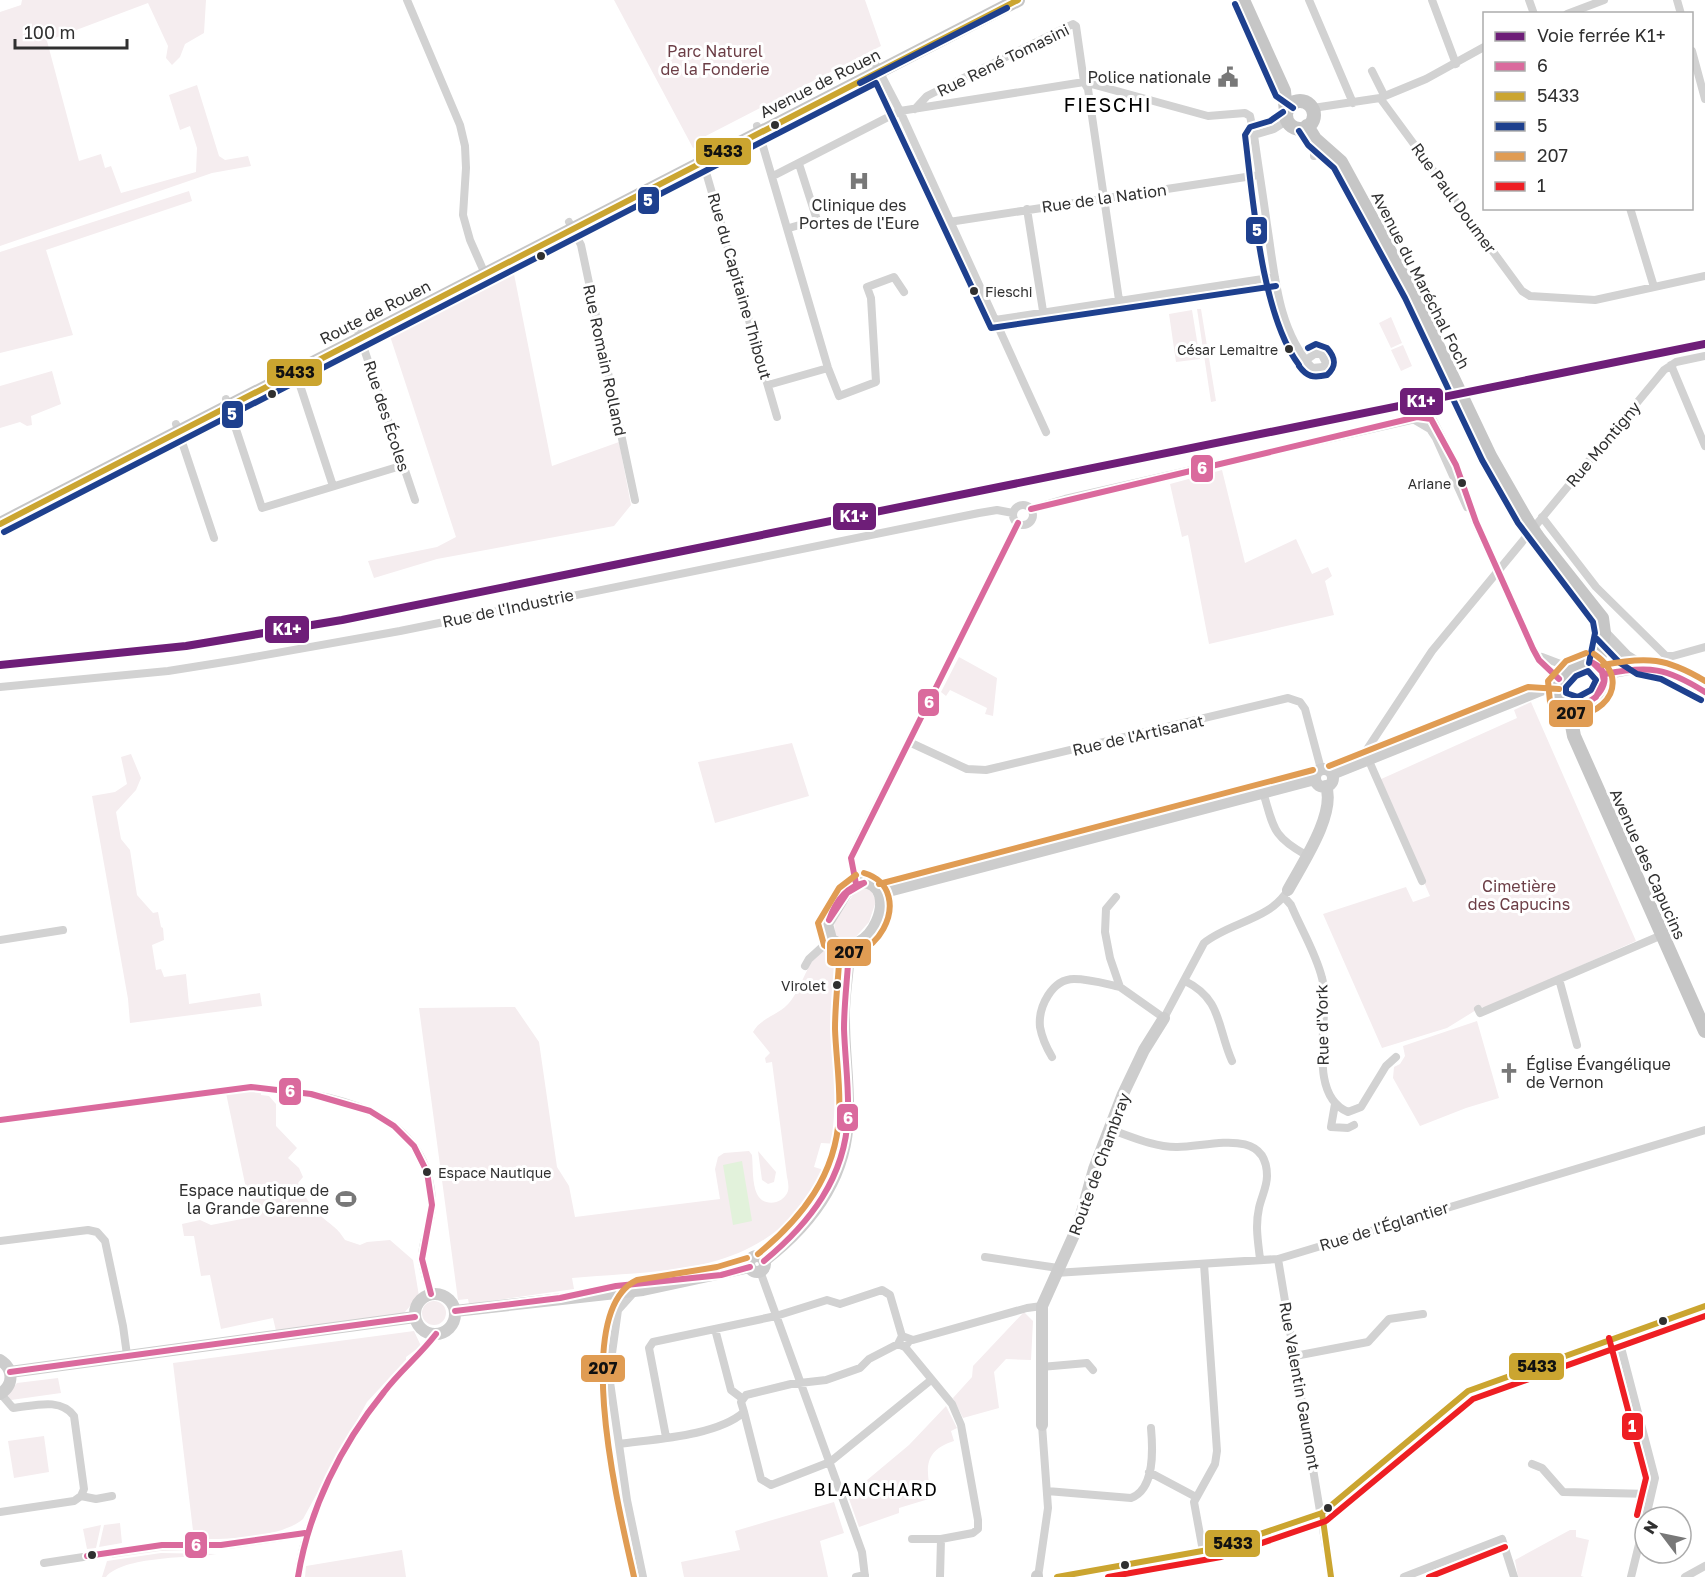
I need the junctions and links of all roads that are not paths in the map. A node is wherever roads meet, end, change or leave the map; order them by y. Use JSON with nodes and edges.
{"nodes":[{"id":1,"x":407,"y":0,"type":"edge"},
{"id":2,"x":1002,"y":0,"type":"edge"},
{"id":3,"x":1018,"y":0,"type":"edge"},
{"id":4,"x":1243,"y":0,"type":"edge"},
{"id":5,"x":1310,"y":0,"type":"edge"},
{"id":6,"x":1432,"y":0,"type":"edge"},
{"id":7,"x":1604,"y":0,"type":"edge"},
{"id":8,"x":1571,"y":12,"type":"edge"},
{"id":9,"x":967,"y":22,"type":"junction"},
{"id":10,"x":1483,"y":48,"type":"edge"},
{"id":11,"x":1693,"y":55,"type":"edge"},
{"id":12,"x":1456,"y":63,"type":"junction"},
{"id":13,"x":878,"y":68,"type":"junction"},
{"id":14,"x":1372,"y":71,"type":"dead end"},
{"id":15,"x":1084,"y":82,"type":"junction"},
{"id":16,"x":1284,"y":91,"type":"junction"},
{"id":17,"x":1382,"y":96,"type":"junction"},
{"id":18,"x":1705,"y":99,"type":"edge"},
{"id":19,"x":1298,"y":101,"type":"junction"},
{"id":20,"x":1353,"y":103,"type":"junction"},
{"id":21,"x":1313,"y":108,"type":"junction"},
{"id":22,"x":915,"y":109,"type":"junction"},
{"id":23,"x":900,"y":111,"type":"junction"},
{"id":24,"x":1287,"y":116,"type":"junction"},
{"id":25,"x":758,"y":129,"type":"junction"},
{"id":26,"x":1311,"y":132,"type":"junction"},
{"id":27,"x":1254,"y":135,"type":"junction"},
{"id":28,"x":703,"y":158,"type":"junction"},
{"id":29,"x":799,"y":164,"type":"junction"},
{"id":30,"x":1259,"y":175,"type":"junction"},
{"id":31,"x":773,"y":176,"type":"junction"},
{"id":32,"x":1103,"y":198,"type":"junction"},
{"id":33,"x":1027,"y":209,"type":"junction"},
{"id":34,"x":1631,"y":210,"type":"edge"},
{"id":35,"x":949,"y":222,"type":"junction"},
{"id":36,"x":571,"y":226,"type":"junction"},
{"id":37,"x":789,"y":228,"type":"junction"},
{"id":38,"x":484,"y":271,"type":"junction"},
{"id":39,"x":1705,"y":276,"type":"edge"},
{"id":40,"x":1275,"y":277,"type":"junction"},
{"id":41,"x":1654,"y":287,"type":"junction"},
{"id":42,"x":904,"y":292,"type":"dead end"},
{"id":43,"x":1119,"y":300,"type":"junction"},
{"id":44,"x":1043,"y":311,"type":"junction"},
{"id":45,"x":995,"y":320,"type":"junction"},
{"id":46,"x":359,"y":334,"type":"junction"},
{"id":47,"x":1705,"y":356,"type":"edge"},
{"id":48,"x":1306,"y":360,"type":"dead end"},
{"id":49,"x":295,"y":368,"type":"junction"},
{"id":50,"x":828,"y":368,"type":"junction"},
{"id":51,"x":1668,"y":368,"type":"junction"},
{"id":52,"x":768,"y":385,"type":"junction"},
{"id":53,"x":228,"y":402,"type":"junction"},
{"id":54,"x":777,"y":417,"type":"dead end"},
{"id":55,"x":1412,"y":419,"type":"junction"},
{"id":56,"x":178,"y":428,"type":"junction"},
{"id":57,"x":1702,"y":431,"type":"edge"},
{"id":58,"x":1046,"y":432,"type":"dead end"},
{"id":59,"x":1705,"y":446,"type":"edge"},
{"id":60,"x":404,"y":465,"type":"junction"},
{"id":61,"x":333,"y":486,"type":"junction"},
{"id":62,"x":416,"y":500,"type":"dead end"},
{"id":63,"x":635,"y":500,"type":"dead end"},
{"id":64,"x":1031,"y":509,"type":"junction"},
{"id":65,"x":1013,"y":513,"type":"junction"},
{"id":66,"x":0,"y":515,"type":"edge"},
{"id":67,"x":1542,"y":517,"type":"junction"},
{"id":68,"x":1476,"y":522,"type":"junction"},
{"id":69,"x":1018,"y":523,"type":"junction"},
{"id":70,"x":0,"y":524,"type":"edge"},
{"id":71,"x":214,"y":538,"type":"dead end"},
{"id":72,"x":1498,"y":571,"type":"junction"},
{"id":73,"x":1594,"y":607,"type":"junction"},
{"id":74,"x":1604,"y":633,"type":"junction"},
{"id":75,"x":1705,"y":647,"type":"edge"},
{"id":76,"x":1533,"y":649,"type":"junction"},
{"id":77,"x":1576,"y":665,"type":"junction"},
{"id":78,"x":1642,"y":666,"type":"junction"},
{"id":79,"x":1601,"y":670,"type":"junction"},
{"id":80,"x":0,"y":687,"type":"edge"},
{"id":81,"x":1558,"y":687,"type":"junction"},
{"id":82,"x":1705,"y":692,"type":"edge"},
{"id":83,"x":1573,"y":708,"type":"junction"},
{"id":84,"x":909,"y":742,"type":"junction"},
{"id":85,"x":1369,"y":761,"type":"junction"},
{"id":86,"x":1355,"y":767,"type":"junction"},
{"id":87,"x":1324,"y":777,"type":"junction"},
{"id":88,"x":1263,"y":792,"type":"junction"},
{"id":89,"x":1306,"y":855,"type":"junction"},
{"id":90,"x":1422,"y":881,"type":"dead end"},
{"id":91,"x":856,"y":884,"type":"junction"},
{"id":92,"x":881,"y":893,"type":"junction"},
{"id":93,"x":1286,"y":894,"type":"junction"},
{"id":94,"x":1116,"y":897,"type":"dead end"},
{"id":95,"x":63,"y":930,"type":"dead end"},
{"id":96,"x":1662,"y":935,"type":"junction"},
{"id":97,"x":831,"y":939,"type":"junction"},
{"id":98,"x":0,"y":940,"type":"edge"},
{"id":99,"x":849,"y":947,"type":"junction"},
{"id":100,"x":805,"y":966,"type":"dead end"},
{"id":101,"x":1558,"y":979,"type":"junction"},
{"id":102,"x":1185,"y":981,"type":"junction"},
{"id":103,"x":1120,"y":987,"type":"junction"},
{"id":104,"x":1478,"y":1009,"type":"dead end"},
{"id":105,"x":1164,"y":1018,"type":"junction"},
{"id":106,"x":1705,"y":1031,"type":"edge"},
{"id":107,"x":1577,"y":1045,"type":"dead end"},
{"id":108,"x":1052,"y":1057,"type":"dead end"},
{"id":109,"x":1396,"y":1057,"type":"dead end"},
{"id":110,"x":1232,"y":1061,"type":"dead end"},
{"id":111,"x":1335,"y":1104,"type":"junction"},
{"id":112,"x":0,"y":1120,"type":"edge"},
{"id":113,"x":1354,"y":1125,"type":"dead end"},
{"id":114,"x":1109,"y":1129,"type":"junction"},
{"id":115,"x":1705,"y":1130,"type":"edge"},
{"id":116,"x":0,"y":1241,"type":"edge"},
{"id":117,"x":985,"y":1257,"type":"dead end"},
{"id":118,"x":1260,"y":1259,"type":"junction"},
{"id":119,"x":1278,"y":1259,"type":"junction"},
{"id":120,"x":1203,"y":1264,"type":"junction"},
{"id":121,"x":758,"y":1266,"type":"junction"},
{"id":122,"x":1056,"y":1270,"type":"junction"},
{"id":123,"x":668,"y":1283,"type":"junction"},
{"id":124,"x":635,"y":1291,"type":"junction"},
{"id":125,"x":431,"y":1294,"type":"junction"},
{"id":126,"x":604,"y":1294,"type":"junction"},
{"id":127,"x":560,"y":1298,"type":"junction"},
{"id":128,"x":1042,"y":1306,"type":"junction"},
{"id":129,"x":1705,"y":1306,"type":"edge"},
{"id":130,"x":618,"y":1310,"type":"junction"},
{"id":131,"x":455,"y":1311,"type":"junction"},
{"id":132,"x":1423,"y":1314,"type":"dead end"},
{"id":133,"x":776,"y":1316,"type":"junction"},
{"id":134,"x":416,"y":1317,"type":"junction"},
{"id":135,"x":715,"y":1329,"type":"junction"},
{"id":136,"x":436,"y":1334,"type":"junction"},
{"id":137,"x":1618,"y":1336,"type":"junction"},
{"id":138,"x":904,"y":1342,"type":"junction"},
{"id":139,"x":127,"y":1355,"type":"junction"},
{"id":140,"x":1295,"y":1356,"type":"junction"},
{"id":141,"x":0,"y":1360,"type":"edge"},
{"id":142,"x":1041,"y":1367,"type":"junction"},
{"id":143,"x":1093,"y":1370,"type":"dead end"},
{"id":144,"x":10,"y":1372,"type":"junction"},
{"id":145,"x":931,"y":1380,"type":"junction"},
{"id":146,"x":801,"y":1384,"type":"junction"},
{"id":147,"x":0,"y":1394,"type":"edge"},
{"id":148,"x":743,"y":1399,"type":"junction"},
{"id":149,"x":744,"y":1412,"type":"junction"},
{"id":150,"x":1042,"y":1425,"type":"joint"},
{"id":151,"x":1151,"y":1428,"type":"dead end"},
{"id":152,"x":666,"y":1437,"type":"junction"},
{"id":153,"x":619,"y":1444,"type":"junction"},
{"id":154,"x":830,"y":1462,"type":"junction"},
{"id":155,"x":1532,"y":1464,"type":"dead end"},
{"id":156,"x":1149,"y":1472,"type":"junction"},
{"id":157,"x":1047,"y":1491,"type":"junction"},
{"id":158,"x":1651,"y":1494,"type":"junction"},
{"id":159,"x":81,"y":1496,"type":"junction"},
{"id":160,"x":112,"y":1496,"type":"dead end"},
{"id":161,"x":1196,"y":1497,"type":"junction"},
{"id":162,"x":1648,"y":1505,"type":"edge"},
{"id":163,"x":0,"y":1512,"type":"edge"},
{"id":164,"x":1322,"y":1513,"type":"junction"},
{"id":165,"x":306,"y":1533,"type":"junction"},
{"id":166,"x":912,"y":1539,"type":"dead end"},
{"id":167,"x":941,"y":1539,"type":"junction"},
{"id":168,"x":1203,"y":1551,"type":"junction"},
{"id":169,"x":44,"y":1563,"type":"dead end"},
{"id":170,"x":1705,"y":1566,"type":"edge"},
{"id":171,"x":1103,"y":1574,"type":"edge"},
{"id":172,"x":862,"y":1576,"type":"edge"},
{"id":173,"x":297,"y":1577,"type":"edge"},
{"id":174,"x":643,"y":1577,"type":"edge"},
{"id":175,"x":940,"y":1577,"type":"edge"},
{"id":176,"x":1038,"y":1577,"type":"edge"},
{"id":177,"x":1058,"y":1577,"type":"edge"},
{"id":178,"x":1330,"y":1577,"type":"edge"},
{"id":179,"x":1404,"y":1577,"type":"edge"},
{"id":180,"x":1514,"y":1577,"type":"edge"},
{"id":181,"x":1685,"y":1577,"type":"edge"}],
"edges":[{"from":1,"to":38,"type":"street"},
{"from":2,"to":9,"type":"main road","name":"Avenue de Rouen"},
{"from":3,"to":9,"type":"main road","name":"Avenue de Rouen"},
{"from":4,"to":16,"type":"main road"},
{"from":5,"to":20,"type":"street"},
{"from":6,"to":12,"type":"street"},
{"from":7,"to":8,"type":"street"},
{"from":9,"to":13,"type":"main road","name":"Avenue de Rouen"},
{"from":10,"to":12,"type":"street"},
{"from":11,"to":18,"type":"street"},
{"from":12,"to":17,"type":"street"},
{"from":13,"to":23,"type":"street"},
{"from":13,"to":25,"type":"main road","name":"Avenue de Rouen"},
{"from":14,"to":17,"type":"street","name":"Rue Paul Doumer"},
{"from":15,"to":22,"type":"street"},
{"from":15,"to":22,"type":"street","name":"Rue René Tomasini"},
{"from":15,"to":27,"type":"street"},
{"from":15,"to":32,"type":"street"},
{"from":16,"to":19,"type":"main road"},
{"from":16,"to":24,"type":"main road"},
{"from":17,"to":20,"type":"street"},
{"from":17,"to":41,"type":"street","name":"Rue Paul Doumer"},
{"from":19,"to":21,"type":"main road"},
{"from":19,"to":24,"type":"main road"},
{"from":20,"to":21,"type":"street"},
{"from":21,"to":26,"type":"main road"},
{"from":22,"to":23,"type":"street"},
{"from":23,"to":29,"type":"street"},
{"from":23,"to":35,"type":"street"},
{"from":24,"to":26,"type":"main road"},
{"from":24,"to":27,"type":"street"},
{"from":25,"to":28,"type":"main road","name":"Avenue de Rouen"},
{"from":25,"to":31,"type":"street"},
{"from":26,"to":73,"type":"main road","name":"Avenue du Maréchal Foch","bridge":true},
{"from":27,"to":30,"type":"street"},
{"from":28,"to":36,"type":"main road","name":"Avenue de Rouen"},
{"from":28,"to":52,"type":"street","name":"Rue du Capitaine Thibout"},
{"from":29,"to":31,"type":"street"},
{"from":29,"to":37,"type":"street"},
{"from":30,"to":32,"type":"street","name":"Rue de la Nation"},
{"from":30,"to":40,"type":"street"},
{"from":31,"to":37,"type":"street"},
{"from":32,"to":33,"type":"street","name":"Rue de la Nation"},
{"from":32,"to":43,"type":"street"},
{"from":33,"to":35,"type":"street","name":"Rue de la Nation"},
{"from":33,"to":44,"type":"street"},
{"from":34,"to":41,"type":"street"},
{"from":35,"to":45,"type":"street"},
{"from":36,"to":38,"type":"main road","name":"Route de Rouen"},
{"from":36,"to":63,"type":"street","name":"Rue Romain Rolland"},
{"from":37,"to":50,"type":"street"},
{"from":38,"to":46,"type":"main road","name":"Route de Rouen"},
{"from":39,"to":41,"type":"street"},
{"from":40,"to":43,"type":"street"},
{"from":40,"to":48,"type":"street"},
{"from":42,"to":50,"type":"street"},
{"from":43,"to":44,"type":"street"},
{"from":44,"to":45,"type":"street"},
{"from":45,"to":58,"type":"street"},
{"from":46,"to":49,"type":"main road","name":"Route de Rouen"},
{"from":46,"to":60,"type":"street","name":"Rue des Écoles"},
{"from":47,"to":51,"type":"street"},
{"from":49,"to":53,"type":"main road","name":"Route de Rouen"},
{"from":49,"to":61,"type":"street"},
{"from":50,"to":52,"type":"street"},
{"from":51,"to":57,"type":"street"},
{"from":51,"to":67,"type":"street","name":"Rue Montigny"},
{"from":52,"to":54,"type":"street","name":"Rue du Capitaine Thibout"},
{"from":53,"to":56,"type":"main road","name":"Route de Rouen"},
{"from":53,"to":61,"type":"street"},
{"from":55,"to":64,"type":"street"},
{"from":55,"to":68,"type":"street"},
{"from":55,"to":68,"type":"street"},
{"from":56,"to":66,"type":"main road","name":"Route de Rouen"},
{"from":56,"to":70,"type":"main road","name":"Route de Rouen"},
{"from":56,"to":71,"type":"street"},
{"from":57,"to":59,"type":"street"},
{"from":60,"to":61,"type":"street"},
{"from":60,"to":62,"type":"street","name":"Rue des Écoles"},
{"from":64,"to":65,"type":"street"},
{"from":64,"to":69,"type":"street"},
{"from":65,"to":69,"type":"street"},
{"from":65,"to":80,"type":"street","name":"Rue de l'Industrie"},
{"from":67,"to":72,"type":"street"},
{"from":67,"to":75,"type":"street"},
{"from":68,"to":72,"type":"street"},
{"from":69,"to":84,"type":"street"},
{"from":72,"to":76,"type":"street"},
{"from":72,"to":86,"type":"street"},
{"from":73,"to":74,"type":"main road","name":"Avenue du Maréchal Foch"},
{"from":73,"to":77,"type":"main road"},
{"from":74,"to":78,"type":"main road"},
{"from":74,"to":79,"type":"main road"},
{"from":76,"to":77,"type":"street"},
{"from":76,"to":81,"type":"street"},
{"from":77,"to":79,"type":"main road"},
{"from":77,"to":81,"type":"main road"},
{"from":78,"to":79,"type":"main road"},
{"from":78,"to":82,"type":"main road"},
{"from":79,"to":83,"type":"main road"},
{"from":81,"to":83,"type":"main road"},
{"from":81,"to":85,"type":"main road"},
{"from":83,"to":96,"type":"main road","name":"Avenue des Capucins"},
{"from":84,"to":87,"type":"street","name":"Rue de l'Artisanat"},
{"from":84,"to":91,"type":"street"},
{"from":85,"to":86,"type":"main road"},
{"from":85,"to":90,"type":"street"},
{"from":86,"to":87,"type":"main road"},
{"from":87,"to":88,"type":"main road"},
{"from":87,"to":89,"type":"main road","name":"Route de Chambray"},
{"from":88,"to":89,"type":"street"},
{"from":88,"to":92,"type":"main road"},
{"from":89,"to":93,"type":"main road","name":"Route de Chambray"},
{"from":91,"to":92,"type":"main road"},
{"from":91,"to":97,"type":"main road"},
{"from":92,"to":99,"type":"main road"},
{"from":93,"to":102,"type":"street","name":"Route de Chambray"},
{"from":93,"to":111,"type":"street","name":"Rue d'York"},
{"from":94,"to":103,"type":"street"},
{"from":95,"to":98,"type":"street"},
{"from":96,"to":101,"type":"street"},
{"from":96,"to":106,"type":"main road","name":"Avenue des Capucins"},
{"from":97,"to":99,"type":"main road"},
{"from":97,"to":100,"type":"street"},
{"from":99,"to":121,"type":"main road"},
{"from":101,"to":104,"type":"street"},
{"from":101,"to":107,"type":"street"},
{"from":102,"to":105,"type":"street","name":"Route de Chambray"},
{"from":102,"to":110,"type":"street"},
{"from":103,"to":105,"type":"street"},
{"from":103,"to":108,"type":"street"},
{"from":105,"to":114,"type":"main road","name":"Route de Chambray"},
{"from":109,"to":111,"type":"street"},
{"from":111,"to":113,"type":"street","name":"Rue d'York"},
{"from":112,"to":125,"type":"street"},
{"from":114,"to":118,"type":"street"},
{"from":114,"to":122,"type":"main road","name":"Route de Chambray"},
{"from":115,"to":119,"type":"street","name":"Rue de l'Églantier"},
{"from":116,"to":139,"type":"street"},
{"from":117,"to":122,"type":"street","name":"Rue de l'Églantier"},
{"from":118,"to":119,"type":"street","name":"Rue de l'Églantier"},
{"from":118,"to":120,"type":"street","name":"Rue de l'Églantier"},
{"from":119,"to":140,"type":"street","name":"Rue Valentin Gaumont"},
{"from":120,"to":122,"type":"street","name":"Rue de l'Églantier"},
{"from":120,"to":161,"type":"street"},
{"from":121,"to":123,"type":"main road"},
{"from":121,"to":133,"type":"street"},
{"from":122,"to":128,"type":"main road","name":"Route de Chambray"},
{"from":123,"to":124,"type":"main road"},
{"from":123,"to":127,"type":"main road"},
{"from":124,"to":126,"type":"main road"},
{"from":124,"to":130,"type":"street"},
{"from":125,"to":131,"type":"main road"},
{"from":125,"to":134,"type":"main road"},
{"from":126,"to":127,"type":"main road"},
{"from":126,"to":130,"type":"street"},
{"from":127,"to":131,"type":"main road"},
{"from":128,"to":138,"type":"street"},
{"from":128,"to":142,"type":"main road","name":"Route de Chambray"},
{"from":129,"to":137,"type":"street"},
{"from":130,"to":153,"type":"street"},
{"from":131,"to":136,"type":"main road"},
{"from":132,"to":140,"type":"street"},
{"from":133,"to":135,"type":"street"},
{"from":133,"to":138,"type":"street"},
{"from":133,"to":146,"type":"street"},
{"from":134,"to":136,"type":"main road"},
{"from":134,"to":139,"type":"main road"},
{"from":135,"to":148,"type":"street"},
{"from":135,"to":152,"type":"street"},
{"from":136,"to":165,"type":"street"},
{"from":137,"to":158,"type":"street"},
{"from":137,"to":164,"type":"street"},
{"from":138,"to":145,"type":"street"},
{"from":138,"to":146,"type":"street"},
{"from":139,"to":144,"type":"main road"},
{"from":140,"to":164,"type":"street","name":"Rue Valentin Gaumont"},
{"from":141,"to":144,"type":"main road"},
{"from":142,"to":143,"type":"street"},
{"from":142,"to":150,"type":"main road","name":"Route de Chambray"},
{"from":144,"to":147,"type":"main road"},
{"from":145,"to":154,"type":"street"},
{"from":145,"to":167,"type":"street"},
{"from":146,"to":148,"type":"street"},
{"from":146,"to":154,"type":"street"},
{"from":147,"to":159,"type":"street"},
{"from":148,"to":149,"type":"street"},
{"from":149,"to":152,"type":"street"},
{"from":149,"to":154,"type":"street"},
{"from":150,"to":157,"type":"street","name":"Route de Chambray"},
{"from":151,"to":156,"type":"street"},
{"from":152,"to":153,"type":"street"},
{"from":153,"to":174,"type":"street"},
{"from":154,"to":172,"type":"street"},
{"from":155,"to":158,"type":"street"},
{"from":156,"to":157,"type":"street"},
{"from":156,"to":161,"type":"street"},
{"from":157,"to":176,"type":"street","name":"Route de Chambray"},
{"from":158,"to":162,"type":"street"},
{"from":159,"to":160,"type":"street"},
{"from":159,"to":163,"type":"street"},
{"from":161,"to":168,"type":"street"},
{"from":164,"to":168,"type":"street"},
{"from":164,"to":178,"type":"street","name":"Rue Valentin Gaumont"},
{"from":165,"to":169,"type":"street"},
{"from":165,"to":173,"type":"street"},
{"from":166,"to":167,"type":"street"},
{"from":167,"to":175,"type":"street"},
{"from":168,"to":171,"type":"street"},
{"from":170,"to":181,"type":"street"},
{"from":171,"to":177,"type":"street"},
{"from":179,"to":180,"type":"street"}]}
